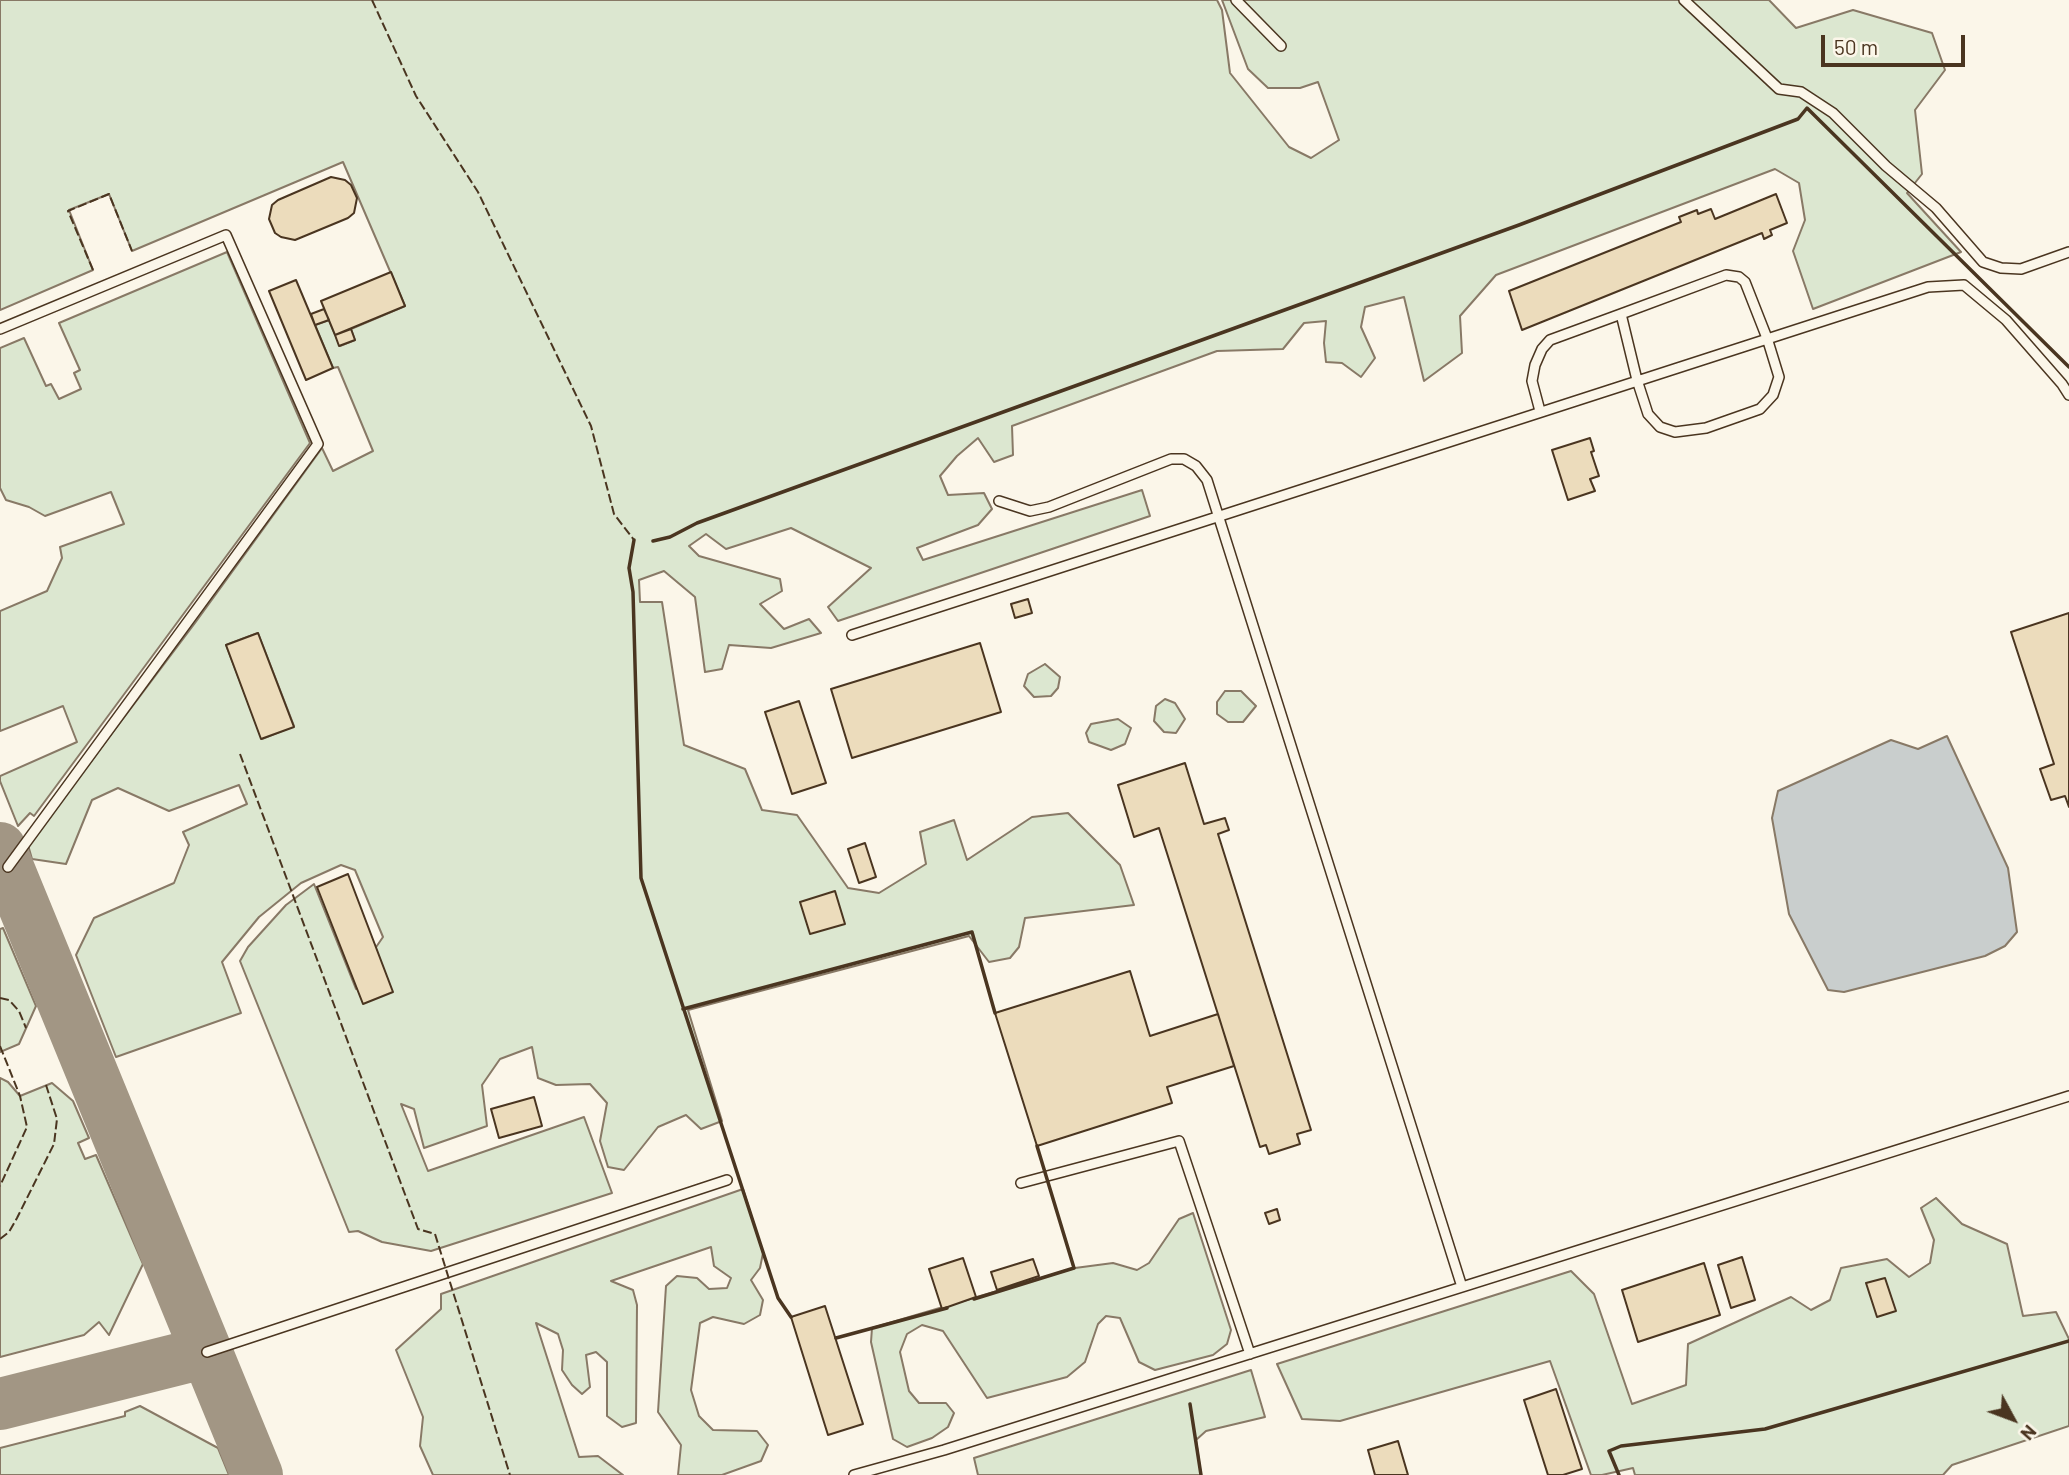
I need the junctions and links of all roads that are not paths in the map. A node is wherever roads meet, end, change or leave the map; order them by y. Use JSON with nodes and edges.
{"nodes":[{"id":1,"x":1236,"y":0,"type":"edge"},
{"id":2,"x":1684,"y":0,"type":"edge"},
{"id":3,"x":1281,"y":46,"type":"dead end"},
{"id":4,"x":2069,"y":252,"type":"edge"},
{"id":5,"x":1621,"y":314,"type":"junction"},
{"id":6,"x":0,"y":329,"type":"edge"},
{"id":7,"x":1767,"y":338,"type":"junction"},
{"id":8,"x":1637,"y":380,"type":"junction"},
{"id":9,"x":2069,"y":395,"type":"edge"},
{"id":10,"x":1540,"y":411,"type":"junction"},
{"id":11,"x":999,"y":501,"type":"dead end"},
{"id":12,"x":1218,"y":515,"type":"junction"},
{"id":13,"x":852,"y":635,"type":"dead end"},
{"id":14,"x":8,"y":867,"type":"dead end"},
{"id":15,"x":2069,"y":1096,"type":"edge"},
{"id":16,"x":727,"y":1180,"type":"dead end"},
{"id":17,"x":1021,"y":1183,"type":"dead end"},
{"id":18,"x":1462,"y":1287,"type":"junction"},
{"id":19,"x":207,"y":1352,"type":"dead end"},
{"id":20,"x":1250,"y":1354,"type":"junction"},
{"id":21,"x":854,"y":1475,"type":"edge"}],
"edges":[{"from":1,"to":3,"type":"lane"},
{"from":2,"to":4,"type":"lane"},
{"from":5,"to":7,"type":"lane"},
{"from":5,"to":8,"type":"lane"},
{"from":5,"to":10,"type":"lane"},
{"from":6,"to":14,"type":"lane"},
{"from":7,"to":8,"type":"lane"},
{"from":7,"to":8,"type":"lane"},
{"from":7,"to":9,"type":"lane"},
{"from":8,"to":10,"type":"lane"},
{"from":10,"to":12,"type":"lane"},
{"from":11,"to":12,"type":"lane"},
{"from":12,"to":13,"type":"lane"},
{"from":12,"to":18,"type":"lane"},
{"from":15,"to":18,"type":"lane"},
{"from":16,"to":19,"type":"lane"},
{"from":17,"to":20,"type":"lane"},
{"from":18,"to":20,"type":"lane"},
{"from":20,"to":21,"type":"lane"}]}
